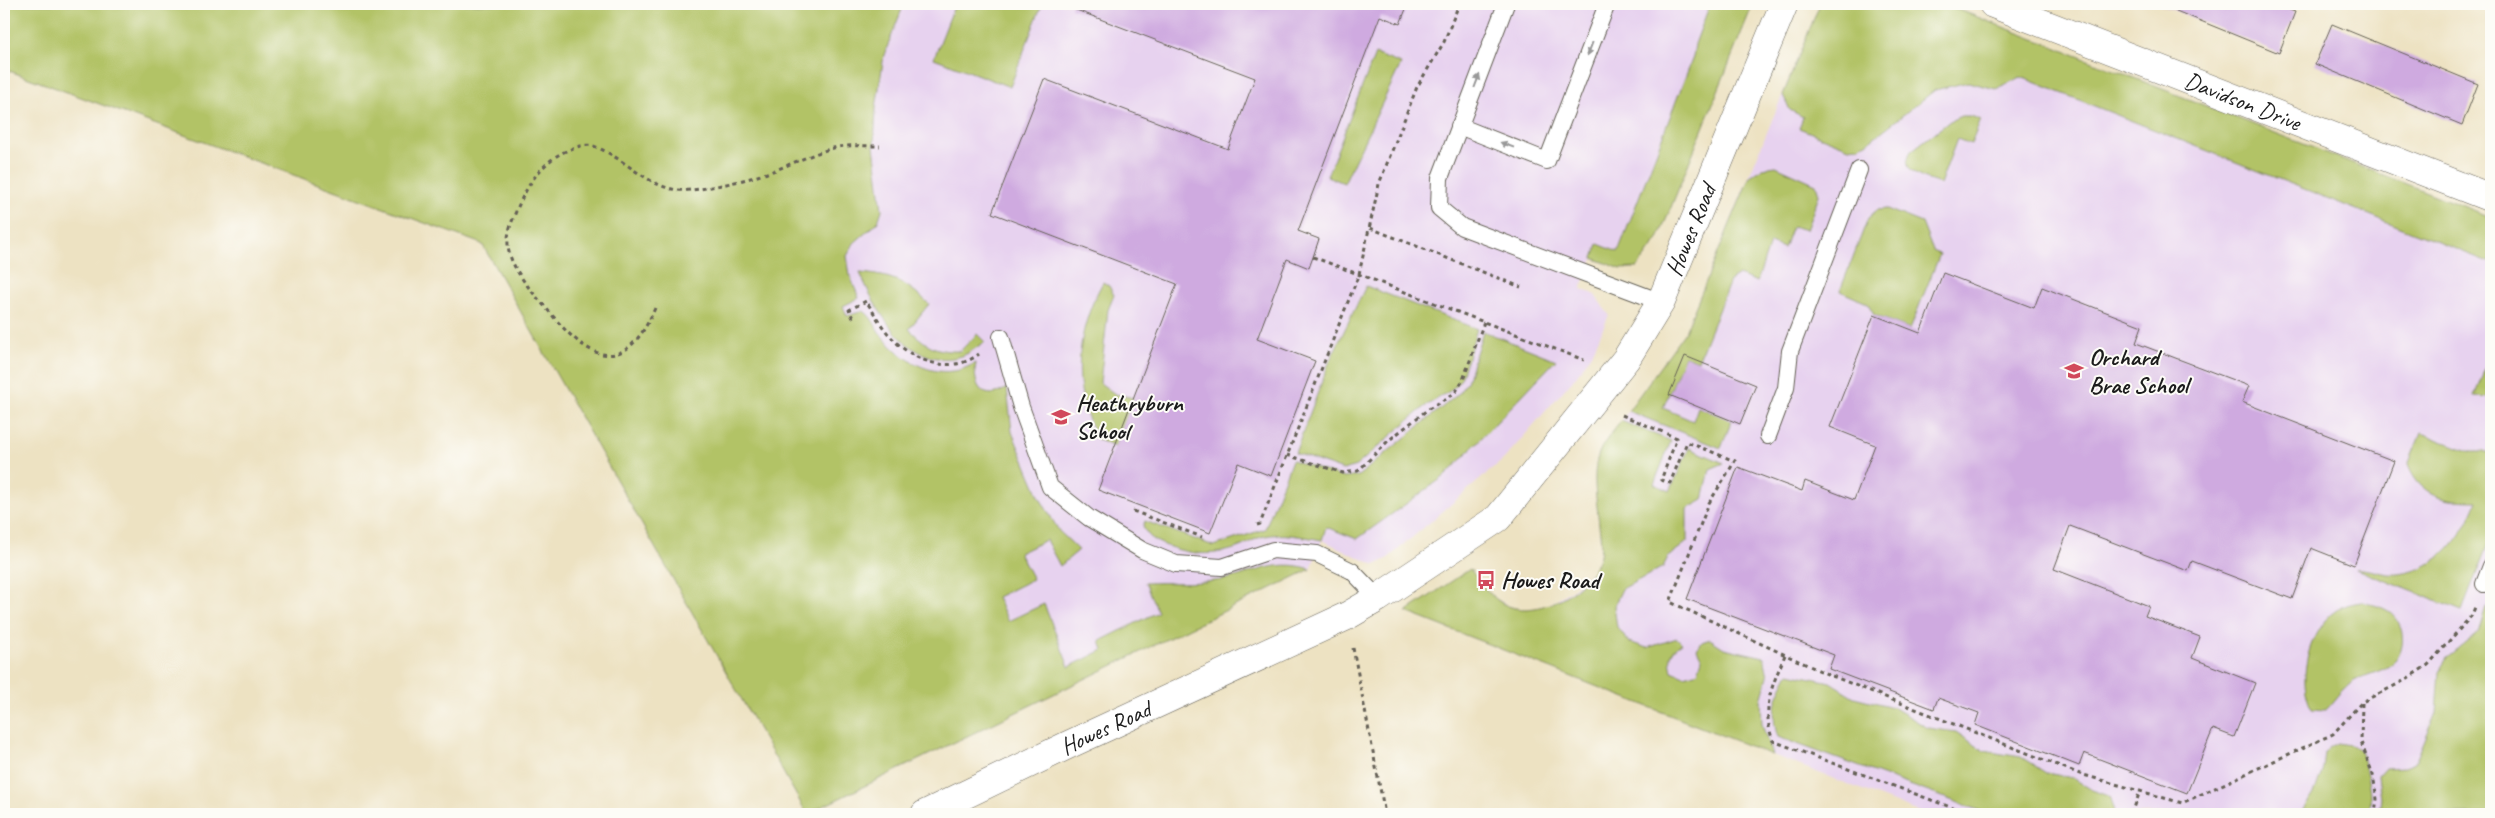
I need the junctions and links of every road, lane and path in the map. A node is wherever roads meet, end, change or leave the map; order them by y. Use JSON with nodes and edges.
{"nodes":[{"id":1,"x":1459,"y":4,"type":"edge"},
{"id":2,"x":1506,"y":4,"type":"edge"},
{"id":3,"x":1607,"y":4,"type":"edge"},
{"id":4,"x":1784,"y":4,"type":"edge"},
{"id":5,"x":1993,"y":4,"type":"edge"},
{"id":6,"x":1459,"y":126,"type":"junction"},
{"id":7,"x":880,"y":146,"type":"dead end"},
{"id":8,"x":1859,"y":170,"type":"dead end"},
{"id":9,"x":2491,"y":198,"type":"edge"},
{"id":10,"x":1370,"y":228,"type":"junction"},
{"id":11,"x":1313,"y":257,"type":"dead end"},
{"id":12,"x":1360,"y":274,"type":"junction"},
{"id":13,"x":1521,"y":287,"type":"dead end"},
{"id":14,"x":1661,"y":302,"type":"junction"},
{"id":15,"x":655,"y":308,"type":"dead end"},
{"id":16,"x":853,"y":318,"type":"dead end"},
{"id":17,"x":1484,"y":322,"type":"junction"},
{"id":18,"x":1001,"y":337,"type":"joint"},
{"id":19,"x":1616,"y":373,"type":"junction"},
{"id":20,"x":1592,"y":402,"type":"junction"},
{"id":21,"x":1768,"y":436,"type":"dead end"},
{"id":22,"x":1287,"y":455,"type":"junction"},
{"id":23,"x":1125,"y":508,"type":"dead end"},
{"id":24,"x":1250,"y":528,"type":"dead end"},
{"id":25,"x":1204,"y":538,"type":"dead end"},
{"id":26,"x":2491,"y":566,"type":"edge"},
{"id":27,"x":2484,"y":584,"type":"joint"},
{"id":28,"x":1378,"y":598,"type":"junction"},
{"id":29,"x":1347,"y":616,"type":"junction"},
{"id":30,"x":1785,"y":655,"type":"junction"},
{"id":31,"x":2362,"y":702,"type":"junction"},
{"id":32,"x":2140,"y":791,"type":"junction"},
{"id":33,"x":925,"y":814,"type":"edge"},
{"id":34,"x":1385,"y":814,"type":"edge"},
{"id":35,"x":1969,"y":814,"type":"edge"},
{"id":36,"x":2132,"y":814,"type":"edge"},
{"id":37,"x":2375,"y":814,"type":"edge"}],
"edges":[{"from":1,"to":10,"type":"path"},
{"from":6,"to":2,"type":"lane","one_way":true},
{"from":3,"to":6,"type":"lane","one_way":true},
{"from":4,"to":14,"type":"street","name":"Howes Road"},
{"from":5,"to":9,"type":"street","name":"Davidson Drive"},
{"from":6,"to":14,"type":"lane"},
{"from":7,"to":15,"type":"path"},
{"from":8,"to":21,"type":"lane"},
{"from":10,"to":12,"type":"path"},
{"from":10,"to":13,"type":"path"},
{"from":11,"to":12,"type":"path"},
{"from":12,"to":17,"type":"path"},
{"from":12,"to":22,"type":"path"},
{"from":14,"to":19,"type":"street","name":"Howes Road"},
{"from":16,"to":18,"type":"path"},
{"from":17,"to":19,"type":"path"},
{"from":17,"to":22,"type":"path"},
{"from":18,"to":28,"type":"lane"},
{"from":19,"to":20,"type":"street","name":"Howes Road"},
{"from":20,"to":28,"type":"street","name":"Howes Road"},
{"from":20,"to":30,"type":"path"},
{"from":22,"to":24,"type":"path"},
{"from":23,"to":25,"type":"path"},
{"from":26,"to":27,"type":"lane"},
{"from":27,"to":31,"type":"path"},
{"from":28,"to":29,"type":"street","name":"Howes Road"},
{"from":29,"to":33,"type":"street","name":"Howes Road"},
{"from":29,"to":34,"type":"path"},
{"from":30,"to":32,"type":"path"},
{"from":30,"to":35,"type":"path"},
{"from":31,"to":32,"type":"path"},
{"from":31,"to":37,"type":"path"},
{"from":32,"to":36,"type":"path"}]}
